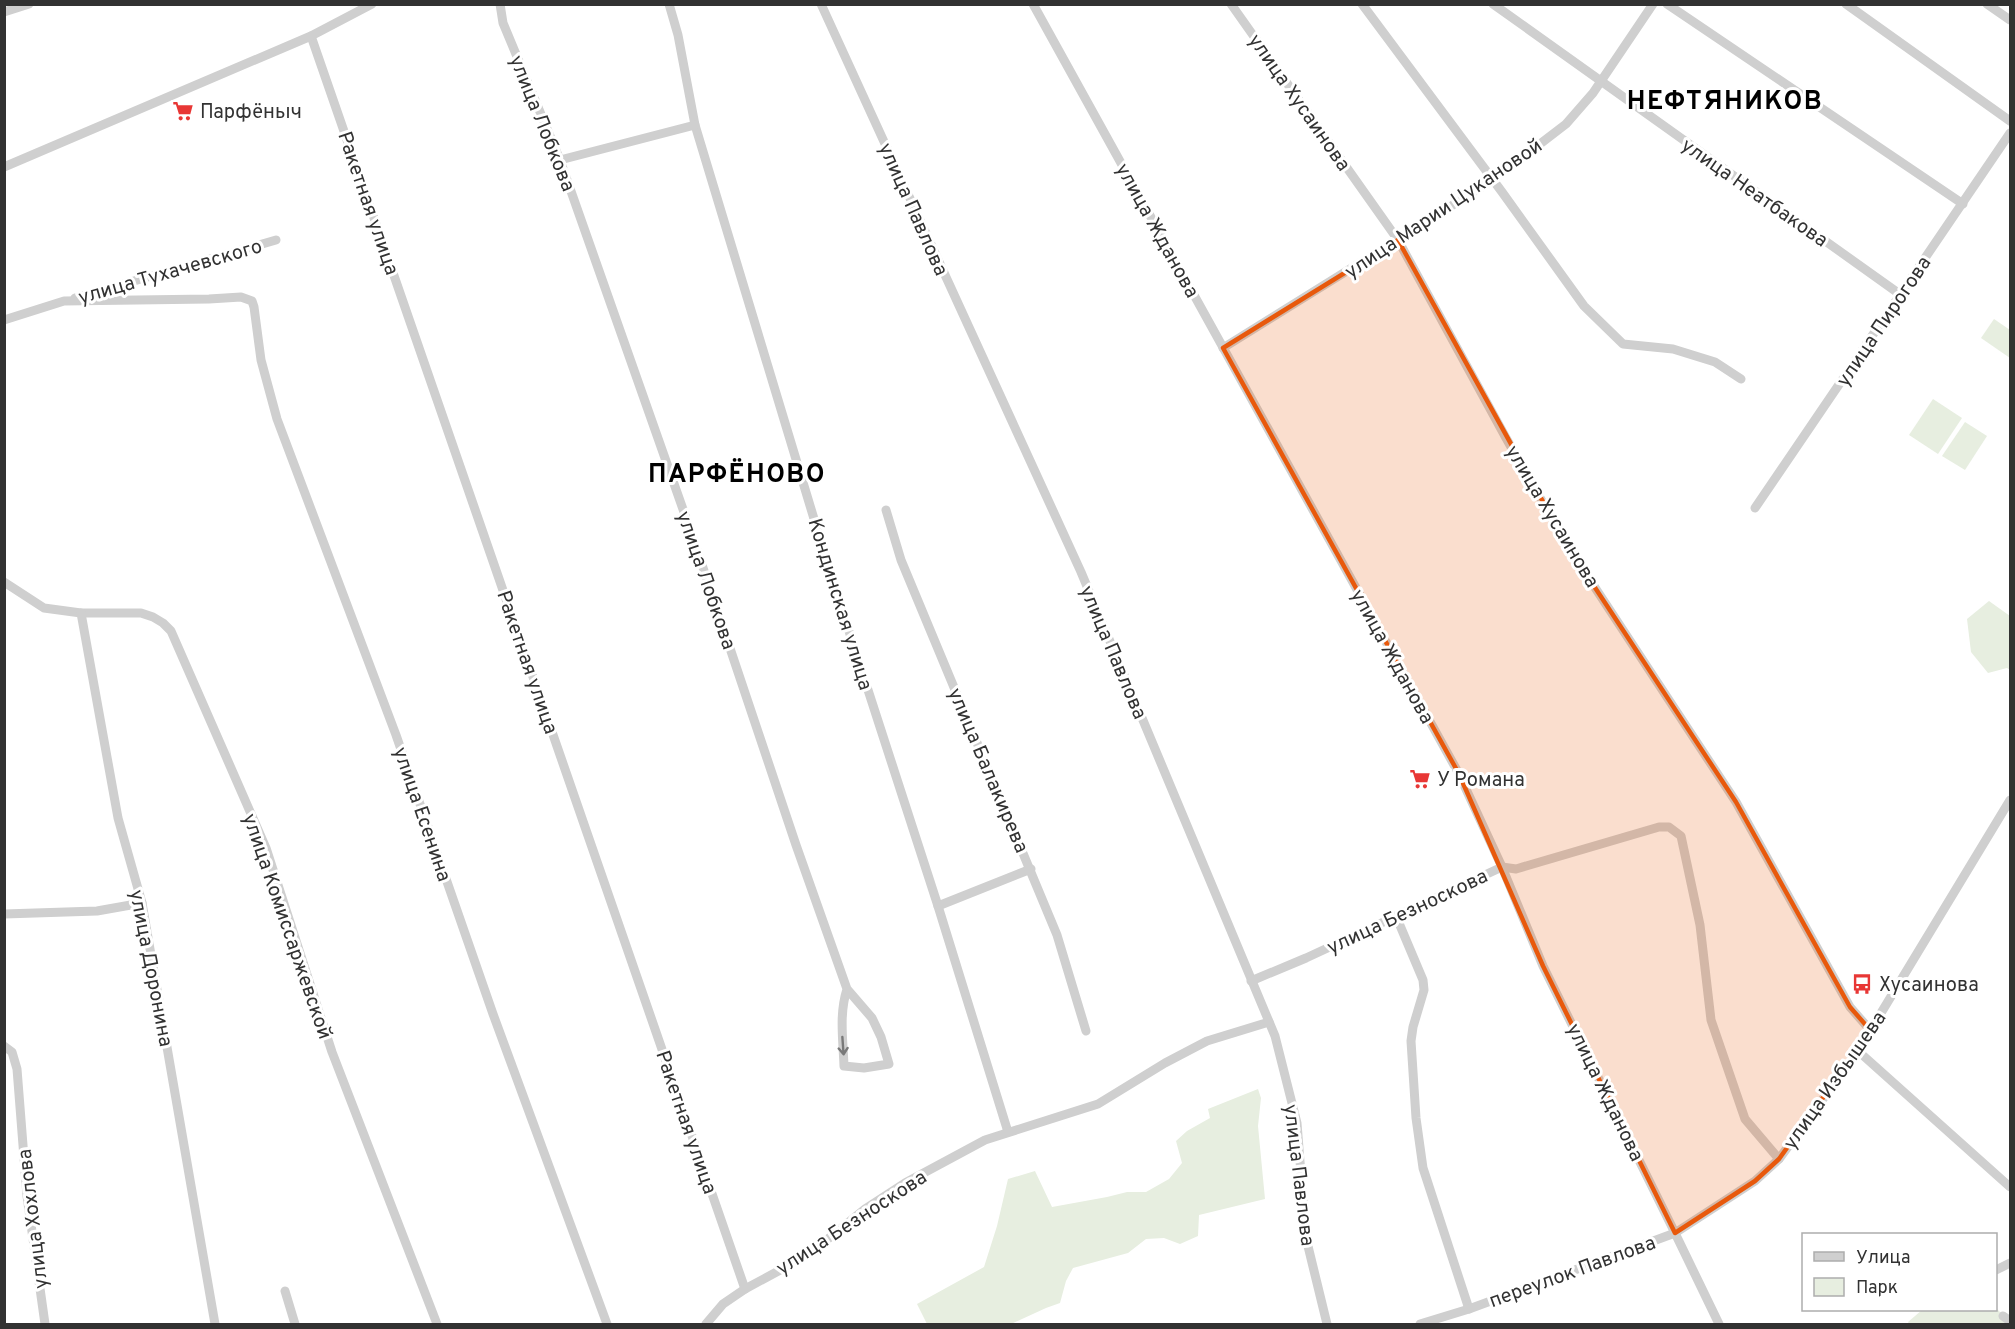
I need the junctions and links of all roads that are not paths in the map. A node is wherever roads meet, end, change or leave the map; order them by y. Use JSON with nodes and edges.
{"nodes":[{"id":1,"x":29,"y":4,"type":"edge"},
{"id":2,"x":372,"y":4,"type":"edge"},
{"id":3,"x":500,"y":4,"type":"edge"},
{"id":4,"x":669,"y":4,"type":"edge"},
{"id":5,"x":821,"y":4,"type":"edge"},
{"id":6,"x":1034,"y":4,"type":"edge"},
{"id":7,"x":1231,"y":4,"type":"edge"},
{"id":8,"x":1362,"y":4,"type":"edge"},
{"id":9,"x":1493,"y":4,"type":"edge"},
{"id":10,"x":1653,"y":4,"type":"edge"},
{"id":11,"x":1667,"y":4,"type":"edge"},
{"id":12,"x":1846,"y":4,"type":"edge"},
{"id":13,"x":1987,"y":4,"type":"edge"},
{"id":14,"x":4,"y":12,"type":"edge"},
{"id":15,"x":2010,"y":20,"type":"edge"},
{"id":16,"x":311,"y":36,"type":"junction"},
{"id":17,"x":1601,"y":82,"type":"junction"},
{"id":18,"x":2010,"y":120,"type":"edge"},
{"id":19,"x":695,"y":125,"type":"junction"},
{"id":20,"x":2010,"y":133,"type":"edge"},
{"id":21,"x":560,"y":160,"type":"junction"},
{"id":22,"x":4,"y":167,"type":"edge"},
{"id":23,"x":1493,"y":180,"type":"junction"},
{"id":24,"x":1963,"y":204,"type":"junction"},
{"id":25,"x":276,"y":240,"type":"dead end"},
{"id":26,"x":1398,"y":240,"type":"junction"},
{"id":27,"x":1901,"y":295,"type":"junction"},
{"id":28,"x":64,"y":301,"type":"junction"},
{"id":29,"x":252,"y":302,"type":"joint"},
{"id":30,"x":4,"y":320,"type":"edge"},
{"id":31,"x":1223,"y":348,"type":"junction"},
{"id":32,"x":1741,"y":379,"type":"dead end"},
{"id":33,"x":1755,"y":508,"type":"dead end"},
{"id":34,"x":886,"y":510,"type":"dead end"},
{"id":35,"x":4,"y":582,"type":"edge"},
{"id":36,"x":81,"y":613,"type":"junction"},
{"id":37,"x":2010,"y":800,"type":"edge"},
{"id":38,"x":1502,"y":867,"type":"junction"},
{"id":39,"x":1030,"y":869,"type":"junction"},
{"id":40,"x":142,"y":903,"type":"junction"},
{"id":41,"x":938,"y":906,"type":"junction"},
{"id":42,"x":4,"y":915,"type":"edge"},
{"id":43,"x":1396,"y":916,"type":"junction"},
{"id":44,"x":1251,"y":981,"type":"junction"},
{"id":45,"x":847,"y":989,"type":"junction"},
{"id":46,"x":1269,"y":1022,"type":"junction"},
{"id":47,"x":1086,"y":1031,"type":"dead end"},
{"id":48,"x":1871,"y":1031,"type":"junction"},
{"id":49,"x":4,"y":1046,"type":"edge"},
{"id":50,"x":1858,"y":1051,"type":"junction"},
{"id":51,"x":1008,"y":1132,"type":"junction"},
{"id":52,"x":1779,"y":1159,"type":"junction"},
{"id":53,"x":2010,"y":1187,"type":"edge"},
{"id":54,"x":1676,"y":1233,"type":"junction"},
{"id":55,"x":745,"y":1289,"type":"junction"},
{"id":56,"x":285,"y":1291,"type":"dead end"},
{"id":57,"x":1469,"y":1309,"type":"junction"},
{"id":58,"x":45,"y":1324,"type":"edge"},
{"id":59,"x":215,"y":1324,"type":"edge"},
{"id":60,"x":296,"y":1324,"type":"edge"},
{"id":61,"x":437,"y":1324,"type":"edge"},
{"id":62,"x":607,"y":1324,"type":"edge"},
{"id":63,"x":706,"y":1324,"type":"edge"},
{"id":64,"x":1327,"y":1324,"type":"edge"},
{"id":65,"x":1420,"y":1324,"type":"edge"},
{"id":66,"x":1719,"y":1324,"type":"edge"}],
"edges":[{"from":1,"to":14,"type":"street"},
{"from":2,"to":16,"type":"street"},
{"from":3,"to":21,"type":"street","name":"улица Лобкова"},
{"from":4,"to":19,"type":"street","name":"Кондинская улица"},
{"from":5,"to":44,"type":"street","name":"улица Павлова"},
{"from":6,"to":31,"type":"street","name":"улица Жданова"},
{"from":7,"to":26,"type":"street","name":"улица Хусаинова"},
{"from":8,"to":23,"type":"street"},
{"from":9,"to":17,"type":"street","name":"улица Неатбакова"},
{"from":10,"to":17,"type":"street","name":"улица Марии Цукановой"},
{"from":11,"to":24,"type":"street"},
{"from":12,"to":18,"type":"street"},
{"from":13,"to":15,"type":"street"},
{"from":16,"to":22,"type":"street"},
{"from":16,"to":55,"type":"street","name":"Ракетная улица"},
{"from":17,"to":23,"type":"street","name":"улица Марии Цукановой"},
{"from":17,"to":27,"type":"street","name":"улица Неатбакова"},
{"from":19,"to":21,"type":"street"},
{"from":19,"to":41,"type":"street","name":"Кондинская улица"},
{"from":20,"to":24,"type":"street","name":"улица Пирогова"},
{"from":21,"to":45,"type":"street","name":"улица Лобкова"},
{"from":23,"to":26,"type":"street","name":"улица Марии Цукановой"},
{"from":23,"to":32,"type":"street"},
{"from":24,"to":27,"type":"street","name":"улица Пирогова"},
{"from":25,"to":28,"type":"street","name":"улица Тухачевского"},
{"from":26,"to":31,"type":"street","name":"улица Марии Цукановой"},
{"from":26,"to":48,"type":"street","name":"улица Хусаинова"},
{"from":27,"to":33,"type":"street","name":"улица Пирогова"},
{"from":28,"to":29,"type":"street","name":"улица Тухачевского"},
{"from":28,"to":30,"type":"street","name":"улица Тухачевского"},
{"from":29,"to":62,"type":"street","name":"улица Есенина"},
{"from":31,"to":38,"type":"street","name":"улица Жданова"},
{"from":34,"to":39,"type":"street","name":"улица Балакирева"},
{"from":35,"to":36,"type":"street","name":"улица Комиссаржевской"},
{"from":36,"to":40,"type":"street","name":"улица Доронина"},
{"from":36,"to":61,"type":"street","name":"улица Комиссаржевской"},
{"from":37,"to":48,"type":"street","name":"улица Избышева"},
{"from":38,"to":43,"type":"street","name":"улица Безноскова"},
{"from":38,"to":52,"type":"street","name":"улица Безноскова"},
{"from":38,"to":54,"type":"street","name":"улица Жданова"},
{"from":39,"to":41,"type":"street"},
{"from":39,"to":47,"type":"street","name":"улица Балакирева"},
{"from":40,"to":42,"type":"street"},
{"from":40,"to":59,"type":"street","name":"улица Доронина"},
{"from":41,"to":51,"type":"street","name":"Кондинская улица"},
{"from":43,"to":44,"type":"street","name":"улица Безноскова"},
{"from":43,"to":57,"type":"street","name":"переулок Павлова"},
{"from":44,"to":46,"type":"street","name":"улица Павлова"},
{"from":45,"to":45,"type":"street","name":"улица Лобкова","one_way":true},
{"from":46,"to":51,"type":"street","name":"улица Безноскова"},
{"from":46,"to":64,"type":"street","name":"улица Павлова"},
{"from":48,"to":50,"type":"street","name":"улица Избышева"},
{"from":49,"to":58,"type":"street","name":"улица Хохлова"},
{"from":50,"to":52,"type":"street","name":"улица Избышева"},
{"from":50,"to":53,"type":"street"},
{"from":51,"to":55,"type":"street","name":"улица Безноскова"},
{"from":52,"to":54,"type":"street","name":"улица Избышева"},
{"from":54,"to":57,"type":"street","name":"переулок Павлова"},
{"from":54,"to":66,"type":"street","name":"улица Жданова"},
{"from":55,"to":63,"type":"street","name":"улица Безноскова"},
{"from":56,"to":60,"type":"street"},
{"from":57,"to":65,"type":"street","name":"переулок Павлова"}]}
